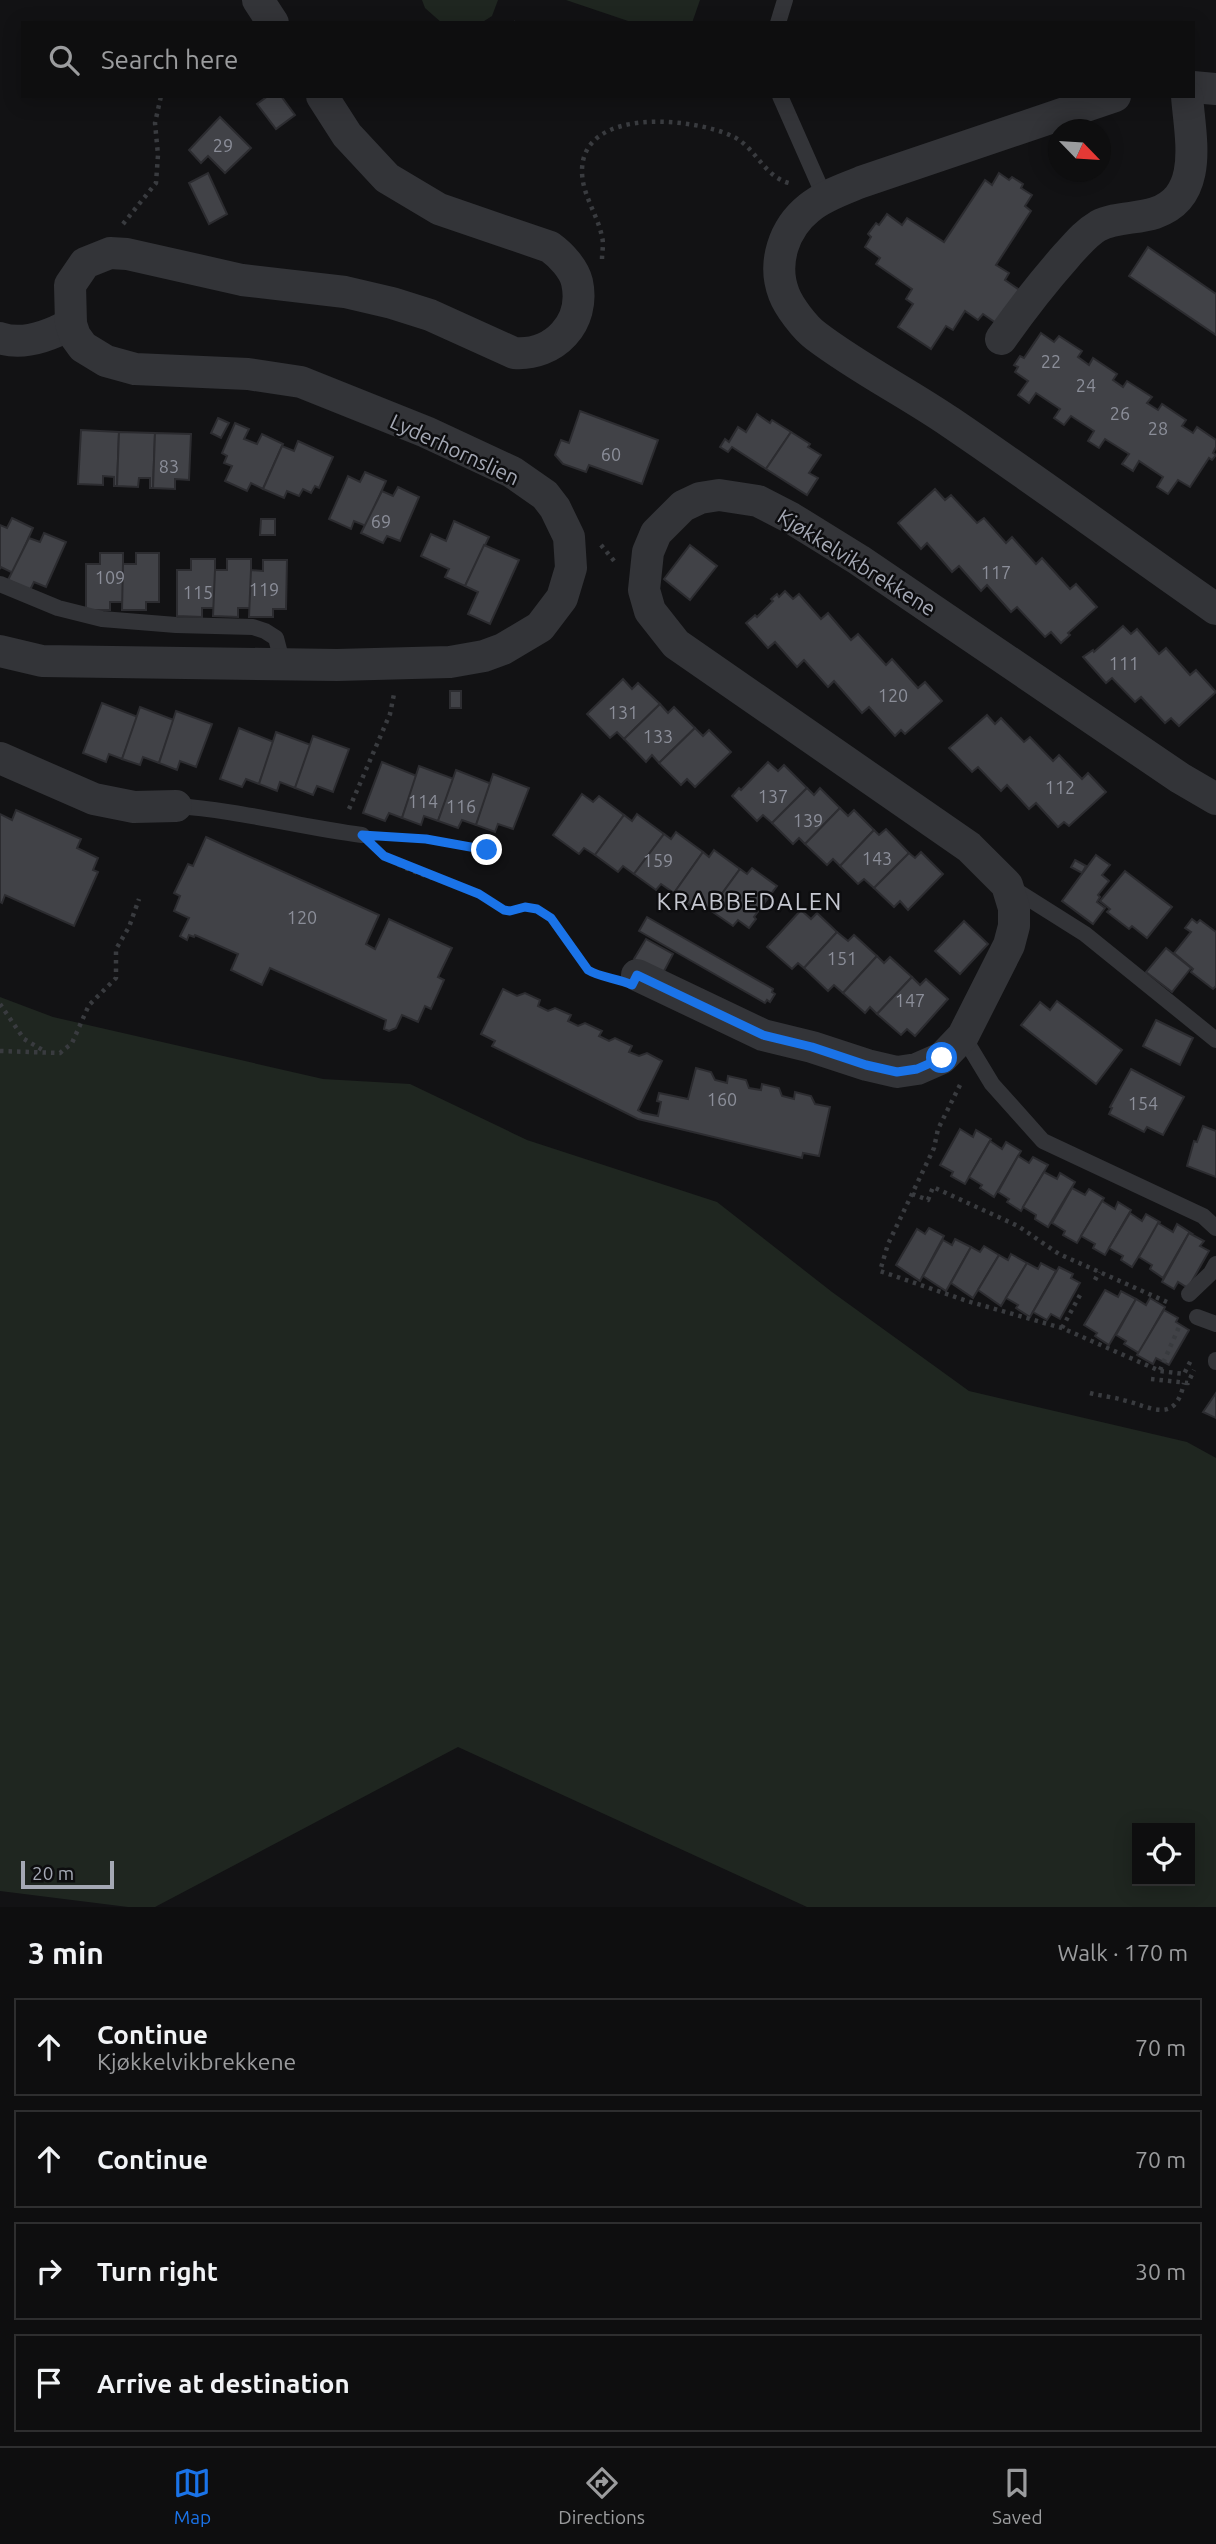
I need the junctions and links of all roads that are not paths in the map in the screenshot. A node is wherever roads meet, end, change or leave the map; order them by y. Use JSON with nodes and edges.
{"nodes":[{"id":1,"x":258,"y":0,"type":"edge"},
{"id":2,"x":785,"y":0,"type":"edge"},
{"id":3,"x":272,"y":21,"type":"edge"},
{"id":4,"x":779,"y":21,"type":"edge"},
{"id":5,"x":1195,"y":87,"type":"edge"},
{"id":6,"x":1216,"y":89,"type":"edge"},
{"id":7,"x":323,"y":98,"type":"edge"},
{"id":8,"x":781,"y":98,"type":"edge"},
{"id":9,"x":1109,"y":98,"type":"edge"},
{"id":10,"x":1187,"y":98,"type":"edge"},
{"id":11,"x":820,"y":188,"type":"junction"},
{"id":12,"x":71,"y":324,"type":"junction"},
{"id":13,"x":0,"y":338,"type":"edge"},
{"id":14,"x":1001,"y":339,"type":"dead end"},
{"id":15,"x":0,"y":584,"type":"edge"},
{"id":16,"x":1216,"y":609,"type":"edge"},
{"id":17,"x":0,"y":651,"type":"edge"},
{"id":18,"x":283,"y":665,"type":"junction"},
{"id":19,"x":0,"y":758,"type":"edge"},
{"id":20,"x":1216,"y":799,"type":"edge"},
{"id":21,"x":176,"y":806,"type":"joint"},
{"id":22,"x":362,"y":835,"type":"road end"},
{"id":23,"x":1007,"y":885,"type":"junction"},
{"id":24,"x":637,"y":975,"type":"road end"},
{"id":25,"x":963,"y":1036,"type":"junction"},
{"id":26,"x":1216,"y":1040,"type":"edge"},
{"id":27,"x":1216,"y":1228,"type":"edge"},
{"id":28,"x":1216,"y":1264,"type":"edge"},
{"id":29,"x":1189,"y":1294,"type":"dead end"},
{"id":30,"x":1197,"y":1317,"type":"dead end"},
{"id":31,"x":1216,"y":1324,"type":"edge"}],
"edges":[{"from":1,"to":3,"type":"street"},
{"from":2,"to":4,"type":"lane"},
{"from":5,"to":6,"type":"street"},
{"from":7,"to":12,"type":"street"},
{"from":8,"to":11,"type":"lane"},
{"from":9,"to":11,"type":"street"},
{"from":10,"to":14,"type":"street"},
{"from":11,"to":16,"type":"street"},
{"from":12,"to":13,"type":"street"},
{"from":12,"to":18,"type":"street","name":"Lyderhornslien"},
{"from":15,"to":18,"type":"lane"},
{"from":17,"to":18,"type":"street","name":"Lyderhornslien"},
{"from":19,"to":21,"type":"street"},
{"from":20,"to":23,"type":"street","name":"Kjøkkelvikbrekkene"},
{"from":21,"to":22,"type":"lane"},
{"from":23,"to":25,"type":"street"},
{"from":23,"to":26,"type":"lane"},
{"from":24,"to":25,"type":"street"},
{"from":25,"to":27,"type":"lane"},
{"from":28,"to":29,"type":"lane"},
{"from":30,"to":31,"type":"lane"}]}
